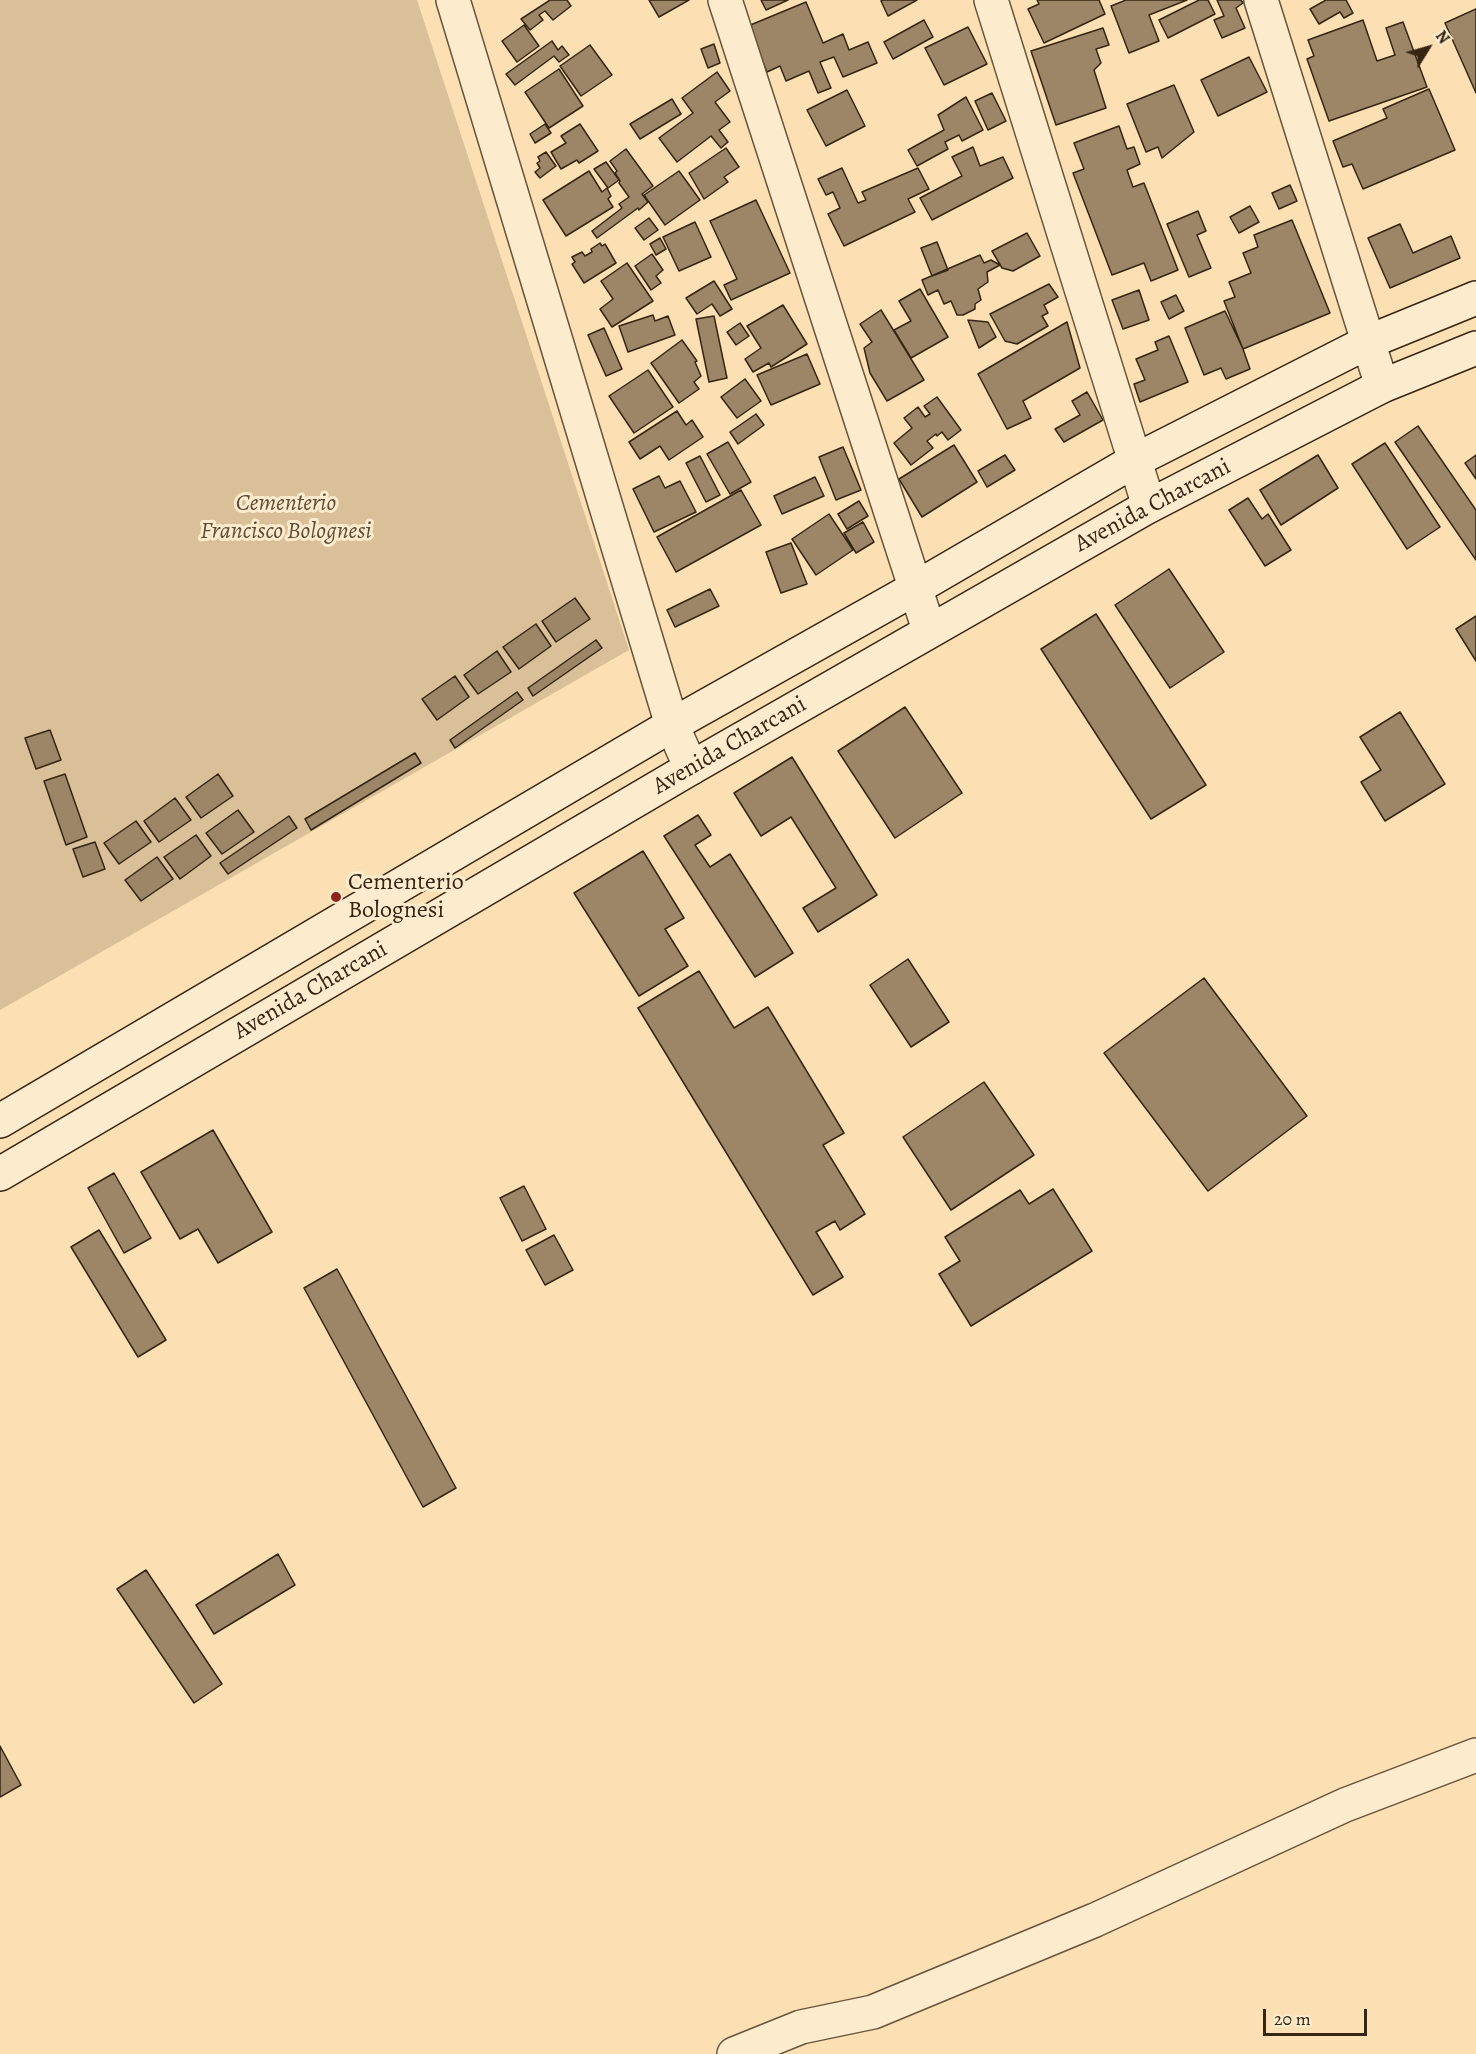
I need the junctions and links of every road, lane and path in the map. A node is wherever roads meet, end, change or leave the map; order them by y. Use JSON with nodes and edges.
{"nodes":[{"id":1,"x":453,"y":0,"type":"edge"},
{"id":2,"x":725,"y":0,"type":"edge"},
{"id":3,"x":991,"y":0,"type":"edge"},
{"id":4,"x":1261,"y":0,"type":"edge"},
{"id":5,"x":1476,"y":298,"type":"edge"},
{"id":6,"x":1368,"y":342,"type":"junction"},
{"id":7,"x":1476,"y":348,"type":"edge"},
{"id":8,"x":1382,"y":386,"type":"junction"},
{"id":9,"x":1134,"y":461,"type":"junction"},
{"id":10,"x":1149,"y":506,"type":"junction"},
{"id":11,"x":914,"y":588,"type":"junction"},
{"id":12,"x":929,"y":630,"type":"junction"},
{"id":13,"x":672,"y":725,"type":"junction"},
{"id":14,"x":691,"y":768,"type":"junction"},
{"id":15,"x":0,"y":1121,"type":"edge"},
{"id":16,"x":0,"y":1174,"type":"edge"},
{"id":17,"x":1476,"y":1755,"type":"edge"},
{"id":18,"x":734,"y":2054,"type":"edge"}],
"edges":[{"from":1,"to":13,"type":"main road"},
{"from":2,"to":11,"type":"main road"},
{"from":3,"to":9,"type":"main road"},
{"from":4,"to":6,"type":"main road"},
{"from":5,"to":6,"type":"main road","name":"Avenida Charcani"},
{"from":6,"to":8,"type":"main road"},
{"from":6,"to":9,"type":"main road","name":"Avenida Charcani"},
{"from":7,"to":8,"type":"main road","name":"Avenida Charcani"},
{"from":8,"to":10,"type":"main road","name":"Avenida Charcani"},
{"from":9,"to":10,"type":"main road"},
{"from":9,"to":11,"type":"main road","name":"Avenida Charcani"},
{"from":10,"to":12,"type":"main road","name":"Avenida Charcani"},
{"from":11,"to":12,"type":"main road"},
{"from":11,"to":13,"type":"main road","name":"Avenida Charcani"},
{"from":12,"to":14,"type":"main road","name":"Avenida Charcani"},
{"from":13,"to":14,"type":"main road"},
{"from":13,"to":15,"type":"main road","name":"Avenida Charcani"},
{"from":14,"to":16,"type":"main road","name":"Avenida Charcani"},
{"from":17,"to":18,"type":"main road"}]}
